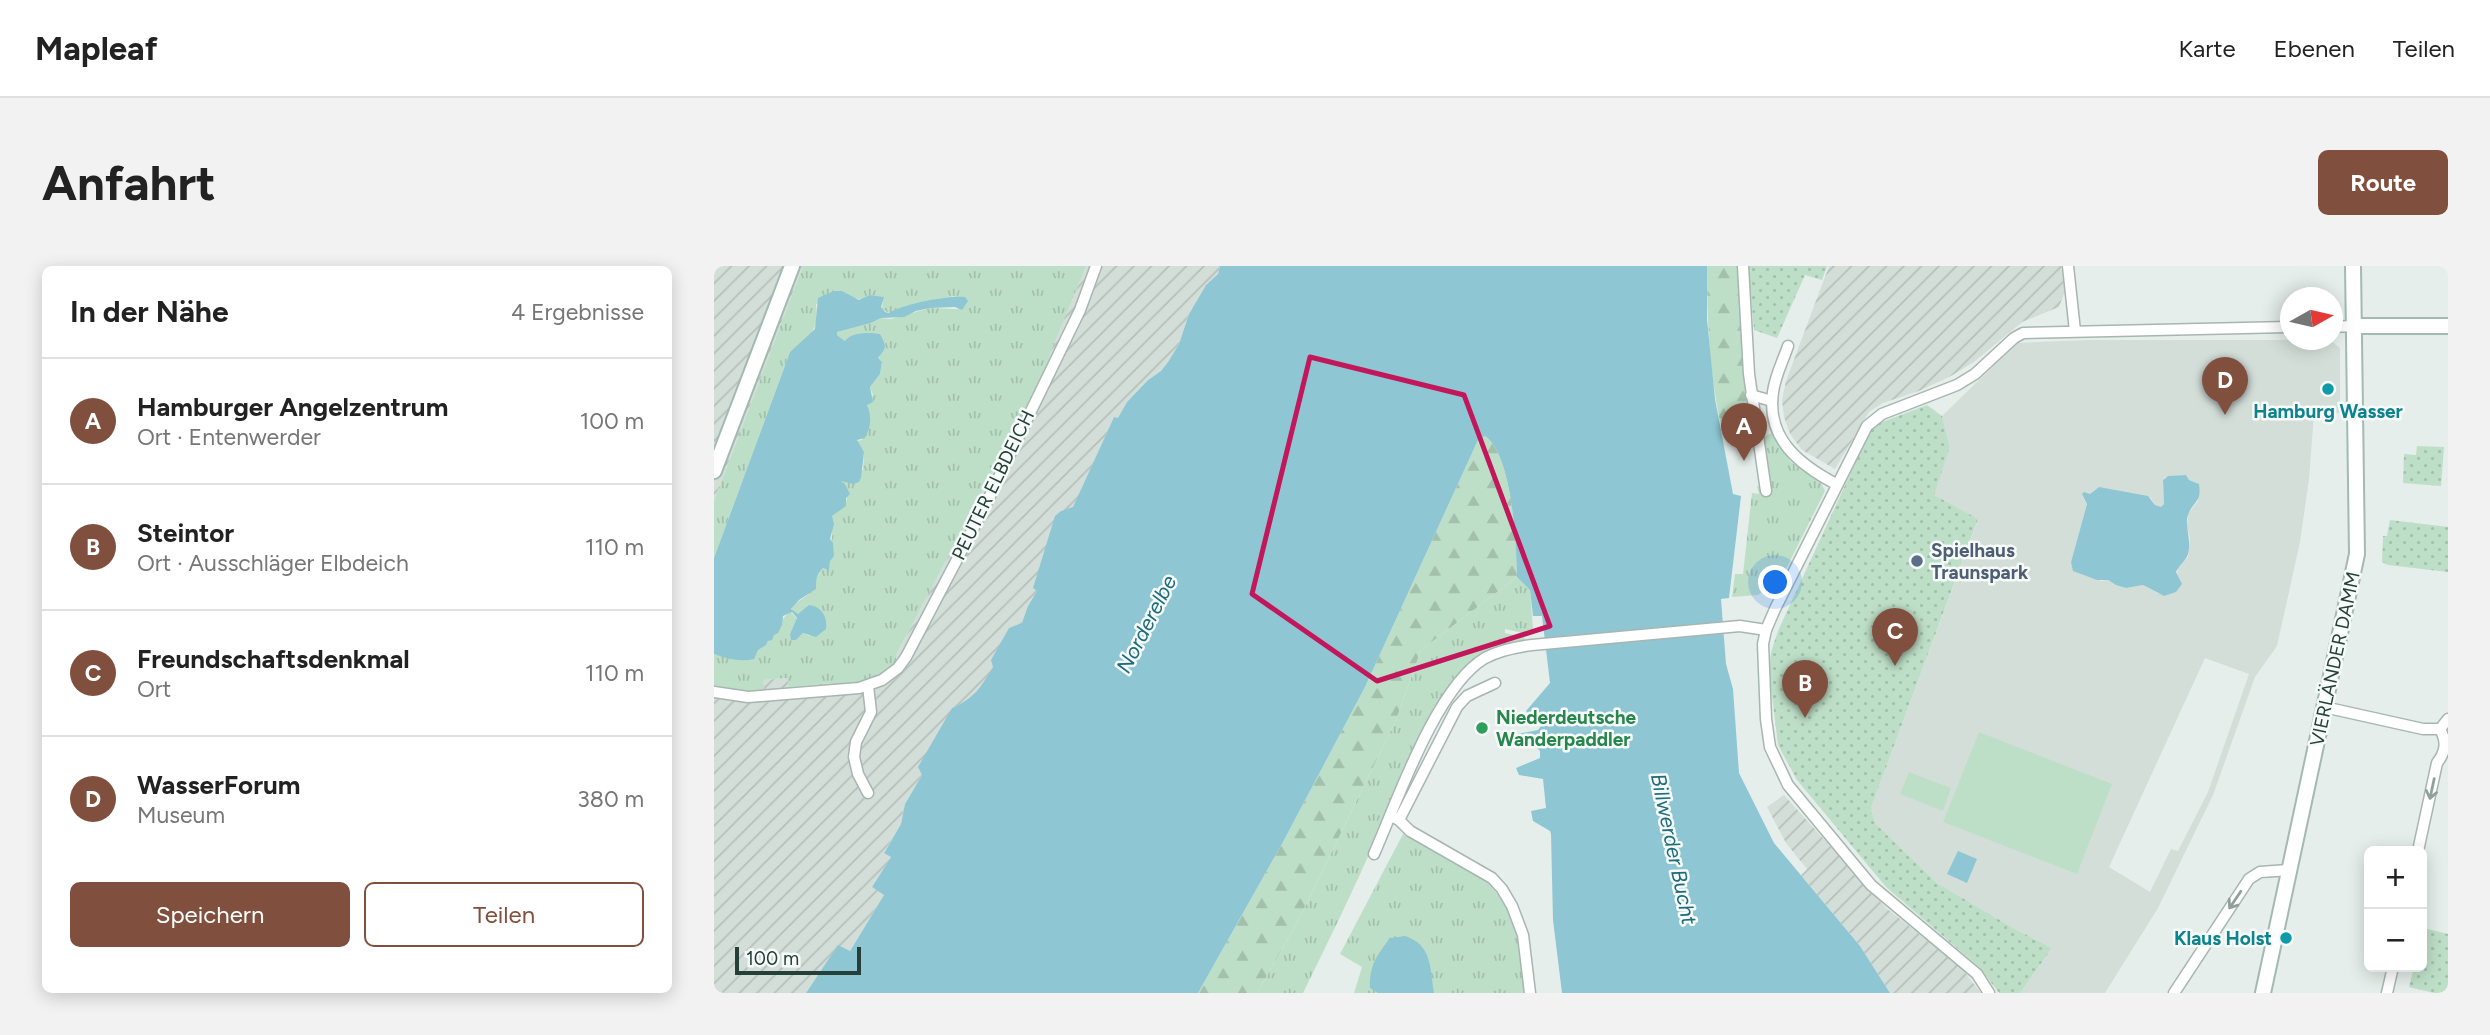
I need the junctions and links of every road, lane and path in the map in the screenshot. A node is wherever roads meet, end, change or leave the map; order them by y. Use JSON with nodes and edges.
{"nodes":[{"id":1,"x":792,"y":266,"type":"edge"},
{"id":2,"x":1096,"y":266,"type":"edge"},
{"id":3,"x":1743,"y":266,"type":"edge"},
{"id":4,"x":2068,"y":266,"type":"edge"},
{"id":5,"x":2353,"y":266,"type":"edge"},
{"id":6,"x":2354,"y":326,"type":"junction"},
{"id":7,"x":2448,"y":326,"type":"edge"},
{"id":8,"x":2280,"y":327,"type":"edge"},
{"id":9,"x":2343,"y":327,"type":"edge"},
{"id":10,"x":2075,"y":331,"type":"junction"},
{"id":11,"x":1788,"y":346,"type":"dead end"},
{"id":12,"x":1751,"y":394,"type":"junction"},
{"id":13,"x":1772,"y":401,"type":"junction"},
{"id":14,"x":714,"y":471,"type":"edge"},
{"id":15,"x":1836,"y":484,"type":"junction"},
{"id":16,"x":1766,"y":491,"type":"dead end"},
{"id":17,"x":1766,"y":630,"type":"junction"},
{"id":18,"x":1495,"y":683,"type":"dead end"},
{"id":19,"x":868,"y":686,"type":"junction"},
{"id":20,"x":714,"y":692,"type":"edge"},
{"id":21,"x":2325,"y":707,"type":"junction"},
{"id":22,"x":2448,"y":719,"type":"edge"},
{"id":23,"x":2440,"y":729,"type":"junction"},
{"id":24,"x":867,"y":793,"type":"dead end"},
{"id":25,"x":1395,"y":818,"type":"junction"},
{"id":26,"x":2419,"y":846,"type":"edge"},
{"id":27,"x":1374,"y":854,"type":"dead end"},
{"id":28,"x":2290,"y":870,"type":"junction"},
{"id":29,"x":2392,"y":972,"type":"edge"},
{"id":30,"x":1530,"y":993,"type":"edge"},
{"id":31,"x":1989,"y":993,"type":"edge"},
{"id":32,"x":2174,"y":993,"type":"edge"},
{"id":33,"x":2263,"y":993,"type":"edge"},
{"id":34,"x":2387,"y":993,"type":"edge"}],
"edges":[{"from":1,"to":14,"type":"street"},
{"from":2,"to":19,"type":"street","name":"PEUTER ELBDEICH"},
{"from":3,"to":12,"type":"street"},
{"from":4,"to":10,"type":"street"},
{"from":5,"to":6,"type":"street","name":"VIERLÄNDER DAMM"},
{"from":6,"to":7,"type":"street"},
{"from":6,"to":9,"type":"street"},
{"from":6,"to":21,"type":"street","name":"VIERLÄNDER DAMM"},
{"from":8,"to":10,"type":"street"},
{"from":10,"to":15,"type":"street"},
{"from":11,"to":13,"type":"street"},
{"from":12,"to":13,"type":"street"},
{"from":12,"to":16,"type":"street"},
{"from":13,"to":15,"type":"street"},
{"from":15,"to":17,"type":"street"},
{"from":17,"to":25,"type":"street"},
{"from":17,"to":31,"type":"street"},
{"from":18,"to":25,"type":"street"},
{"from":19,"to":20,"type":"street","name":"PEUTER ELBDEICH"},
{"from":19,"to":24,"type":"street"},
{"from":21,"to":23,"type":"street"},
{"from":21,"to":28,"type":"street","name":"VIERLÄNDER DAMM"},
{"from":22,"to":23,"type":"street"},
{"from":23,"to":26,"type":"street","one_way":true},
{"from":25,"to":27,"type":"street"},
{"from":25,"to":30,"type":"street"},
{"from":28,"to":32,"type":"street","one_way":true},
{"from":28,"to":33,"type":"street","name":"VIERLÄNDER DAMM"},
{"from":29,"to":34,"type":"street"}]}
